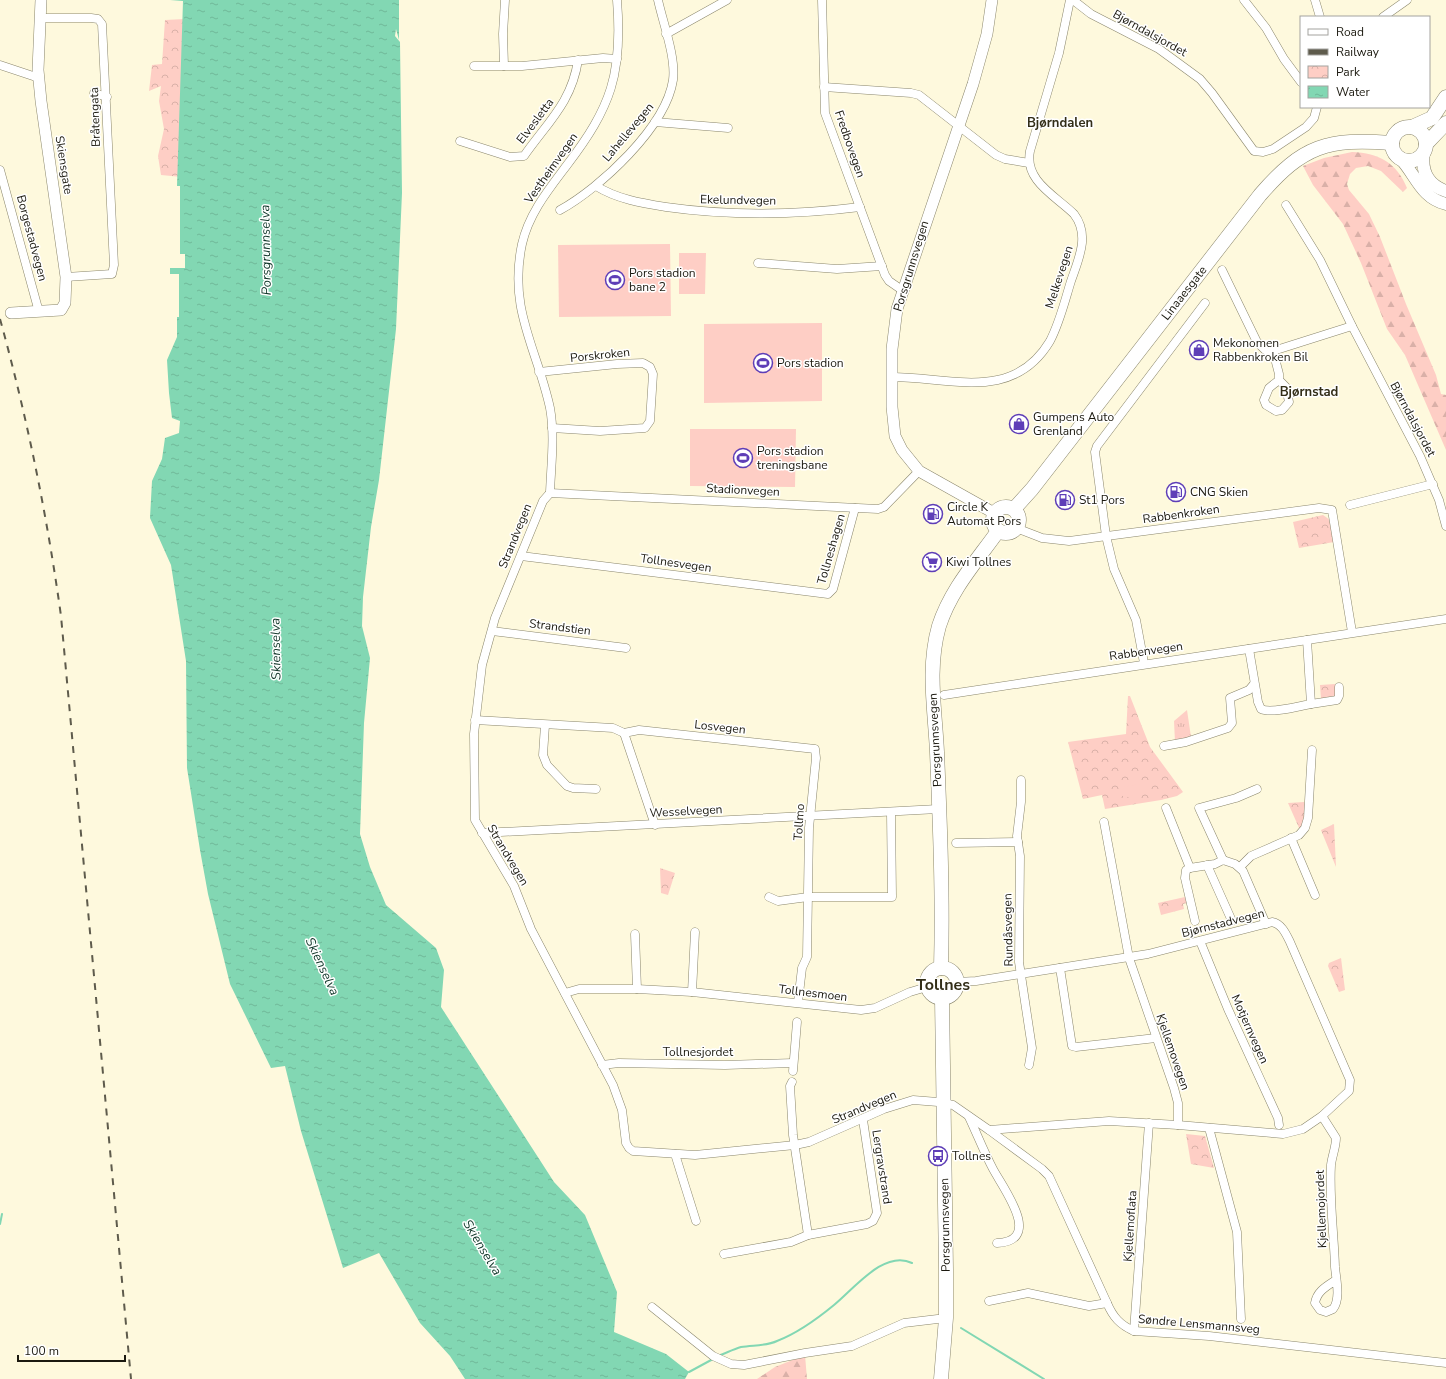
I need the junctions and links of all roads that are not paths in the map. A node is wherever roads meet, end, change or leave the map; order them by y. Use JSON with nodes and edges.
{"nodes":[{"id":1,"x":41,"y":0,"type":"edge"},
{"id":2,"x":505,"y":0,"type":"edge"},
{"id":3,"x":617,"y":0,"type":"edge"},
{"id":4,"x":658,"y":0,"type":"edge"},
{"id":5,"x":727,"y":0,"type":"edge"},
{"id":6,"x":822,"y":0,"type":"edge"},
{"id":7,"x":992,"y":0,"type":"edge"},
{"id":8,"x":1070,"y":0,"type":"edge"},
{"id":9,"x":1073,"y":0,"type":"edge"},
{"id":10,"x":1244,"y":0,"type":"edge"},
{"id":11,"x":1314,"y":0,"type":"edge"},
{"id":12,"x":1407,"y":0,"type":"edge"},
{"id":13,"x":1320,"y":16,"type":"edge"},
{"id":14,"x":1384,"y":16,"type":"edge"},
{"id":15,"x":40,"y":18,"type":"junction"},
{"id":16,"x":666,"y":34,"type":"junction"},
{"id":17,"x":617,"y":59,"type":"junction"},
{"id":18,"x":578,"y":60,"type":"junction"},
{"id":19,"x":0,"y":65,"type":"edge"},
{"id":20,"x":474,"y":66,"type":"dead end"},
{"id":21,"x":504,"y":66,"type":"junction"},
{"id":22,"x":39,"y":78,"type":"junction"},
{"id":23,"x":1300,"y":81,"type":"edge"},
{"id":24,"x":824,"y":87,"type":"junction"},
{"id":25,"x":94,"y":93,"type":"dead end"},
{"id":26,"x":107,"y":97,"type":"junction"},
{"id":27,"x":1446,"y":97,"type":"edge"},
{"id":28,"x":1317,"y":108,"type":"edge"},
{"id":29,"x":655,"y":122,"type":"junction"},
{"id":30,"x":1446,"y":123,"type":"edge"},
{"id":31,"x":958,"y":125,"type":"junction"},
{"id":32,"x":1412,"y":127,"type":"junction"},
{"id":33,"x":728,"y":128,"type":"dead end"},
{"id":34,"x":460,"y":141,"type":"dead end"},
{"id":35,"x":1392,"y":143,"type":"junction"},
{"id":36,"x":1425,"y":148,"type":"junction"},
{"id":37,"x":1400,"y":158,"type":"junction"},
{"id":38,"x":1028,"y":163,"type":"junction"},
{"id":39,"x":0,"y":170,"type":"edge"},
{"id":40,"x":596,"y":186,"type":"junction"},
{"id":41,"x":1446,"y":191,"type":"edge"},
{"id":42,"x":1446,"y":204,"type":"edge"},
{"id":43,"x":1286,"y":205,"type":"dead end"},
{"id":44,"x":860,"y":207,"type":"junction"},
{"id":45,"x":560,"y":210,"type":"dead end"},
{"id":46,"x":758,"y":263,"type":"dead end"},
{"id":47,"x":882,"y":266,"type":"junction"},
{"id":48,"x":1222,"y":270,"type":"dead end"},
{"id":49,"x":66,"y":277,"type":"junction"},
{"id":50,"x":902,"y":290,"type":"junction"},
{"id":51,"x":1205,"y":303,"type":"dead end"},
{"id":52,"x":39,"y":312,"type":"junction"},
{"id":53,"x":11,"y":313,"type":"dead end"},
{"id":54,"x":1352,"y":326,"type":"junction"},
{"id":55,"x":1273,"y":351,"type":"junction"},
{"id":56,"x":539,"y":372,"type":"junction"},
{"id":57,"x":892,"y":377,"type":"junction"},
{"id":58,"x":1279,"y":380,"type":"dead end"},
{"id":59,"x":552,"y":428,"type":"junction"},
{"id":60,"x":919,"y":471,"type":"junction"},
{"id":61,"x":1433,"y":484,"type":"junction"},
{"id":62,"x":550,"y":493,"type":"junction"},
{"id":63,"x":1350,"y":505,"type":"dead end"},
{"id":64,"x":854,"y":508,"type":"junction"},
{"id":65,"x":1014,"y":509,"type":"junction"},
{"id":66,"x":994,"y":513,"type":"junction"},
{"id":67,"x":1446,"y":526,"type":"edge"},
{"id":68,"x":1016,"y":528,"type":"junction"},
{"id":69,"x":998,"y":531,"type":"junction"},
{"id":70,"x":1106,"y":536,"type":"junction"},
{"id":71,"x":521,"y":556,"type":"junction"},
{"id":72,"x":828,"y":594,"type":"joint"},
{"id":73,"x":1446,"y":618,"type":"edge"},
{"id":74,"x":492,"y":630,"type":"junction"},
{"id":75,"x":1352,"y":632,"type":"junction"},
{"id":76,"x":1307,"y":640,"type":"junction"},
{"id":77,"x":626,"y":648,"type":"dead end"},
{"id":78,"x":1249,"y":649,"type":"junction"},
{"id":79,"x":1144,"y":663,"type":"junction"},
{"id":80,"x":1254,"y":684,"type":"junction"},
{"id":81,"x":1339,"y":687,"type":"dead end"},
{"id":82,"x":944,"y":695,"type":"dead end"},
{"id":83,"x":1311,"y":704,"type":"junction"},
{"id":84,"x":475,"y":720,"type":"junction"},
{"id":85,"x":545,"y":725,"type":"junction"},
{"id":86,"x":624,"y":733,"type":"junction"},
{"id":87,"x":1164,"y":746,"type":"dead end"},
{"id":88,"x":815,"y":749,"type":"joint"},
{"id":89,"x":1312,"y":750,"type":"dead end"},
{"id":90,"x":1020,"y":780,"type":"dead end"},
{"id":91,"x":596,"y":789,"type":"dead end"},
{"id":92,"x":1257,"y":789,"type":"dead end"},
{"id":93,"x":1166,"y":808,"type":"dead end"},
{"id":94,"x":938,"y":810,"type":"junction"},
{"id":95,"x":891,"y":813,"type":"junction"},
{"id":96,"x":810,"y":817,"type":"junction"},
{"id":97,"x":1104,"y":822,"type":"dead end"},
{"id":98,"x":655,"y":825,"type":"junction"},
{"id":99,"x":482,"y":833,"type":"junction"},
{"id":100,"x":1291,"y":838,"type":"junction"},
{"id":101,"x":1018,"y":842,"type":"junction"},
{"id":102,"x":956,"y":843,"type":"dead end"},
{"id":103,"x":1223,"y":860,"type":"junction"},
{"id":104,"x":1207,"y":865,"type":"junction"},
{"id":105,"x":1240,"y":867,"type":"junction"},
{"id":106,"x":1190,"y":868,"type":"junction"},
{"id":107,"x":1315,"y":895,"type":"dead end"},
{"id":108,"x":769,"y":897,"type":"dead end"},
{"id":109,"x":808,"y":897,"type":"junction"},
{"id":110,"x":1195,"y":921,"type":"dead end"},
{"id":111,"x":1232,"y":921,"type":"dead end"},
{"id":112,"x":1266,"y":924,"type":"junction"},
{"id":113,"x":695,"y":932,"type":"dead end"},
{"id":114,"x":635,"y":934,"type":"dead end"},
{"id":115,"x":1200,"y":941,"type":"junction"},
{"id":116,"x":1129,"y":958,"type":"junction"},
{"id":117,"x":941,"y":968,"type":"junction"},
{"id":118,"x":1060,"y":968,"type":"junction"},
{"id":119,"x":1021,"y":973,"type":"junction"},
{"id":120,"x":957,"y":982,"type":"junction"},
{"id":121,"x":927,"y":988,"type":"junction"},
{"id":122,"x":637,"y":989,"type":"junction"},
{"id":123,"x":692,"y":992,"type":"junction"},
{"id":124,"x":564,"y":993,"type":"junction"},
{"id":125,"x":942,"y":998,"type":"junction"},
{"id":126,"x":798,"y":1002,"type":"junction"},
{"id":127,"x":796,"y":1022,"type":"dead end"},
{"id":128,"x":1156,"y":1038,"type":"junction"},
{"id":129,"x":602,"y":1065,"type":"junction"},
{"id":130,"x":1029,"y":1065,"type":"dead end"},
{"id":131,"x":792,"y":1082,"type":"dead end"},
{"id":132,"x":944,"y":1103,"type":"junction"},
{"id":133,"x":969,"y":1116,"type":"junction"},
{"id":134,"x":1322,"y":1116,"type":"junction"},
{"id":135,"x":863,"y":1120,"type":"junction"},
{"id":136,"x":1149,"y":1123,"type":"junction"},
{"id":137,"x":1178,"y":1125,"type":"junction"},
{"id":138,"x":1279,"y":1126,"type":"dead end"},
{"id":139,"x":1209,"y":1128,"type":"junction"},
{"id":140,"x":988,"y":1130,"type":"junction"},
{"id":141,"x":795,"y":1145,"type":"junction"},
{"id":142,"x":675,"y":1154,"type":"junction"},
{"id":143,"x":696,"y":1221,"type":"dead end"},
{"id":144,"x":808,"y":1235,"type":"junction"},
{"id":145,"x":997,"y":1243,"type":"dead end"},
{"id":146,"x":724,"y":1254,"type":"dead end"},
{"id":147,"x":1336,"y":1280,"type":"dead end"},
{"id":148,"x":989,"y":1301,"type":"dead end"},
{"id":149,"x":1107,"y":1303,"type":"junction"},
{"id":150,"x":652,"y":1307,"type":"dead end"},
{"id":151,"x":946,"y":1318,"type":"junction"},
{"id":152,"x":1241,"y":1320,"type":"dead end"},
{"id":153,"x":1134,"y":1331,"type":"junction"},
{"id":154,"x":1446,"y":1363,"type":"edge"},
{"id":155,"x":941,"y":1379,"type":"edge"}],
"edges":[{"from":1,"to":15,"type":"street","name":"Skiensgate"},
{"from":2,"to":21,"type":"street"},
{"from":3,"to":17,"type":"street","name":"Vestheimvegen"},
{"from":4,"to":16,"type":"street","name":"Lahellevegen"},
{"from":5,"to":16,"type":"street"},
{"from":6,"to":24,"type":"street","name":"Fredbovegen"},
{"from":7,"to":31,"type":"street","name":"Porsgrunnsvegen"},
{"from":8,"to":38,"type":"street"},
{"from":9,"to":28,"type":"street","name":"Bjørndalsjordet"},
{"from":10,"to":23,"type":"street"},
{"from":11,"to":13,"type":"street"},
{"from":12,"to":14,"type":"street"},
{"from":15,"to":22,"type":"street","name":"Skiensgate"},
{"from":15,"to":26,"type":"street","name":"Bråtengata"},
{"from":16,"to":29,"type":"street","name":"Lahellevegen"},
{"from":17,"to":18,"type":"street"},
{"from":17,"to":56,"type":"street","name":"Vestheimvegen"},
{"from":18,"to":21,"type":"street"},
{"from":18,"to":34,"type":"street","name":"Elvesletta"},
{"from":19,"to":22,"type":"street"},
{"from":20,"to":21,"type":"street"},
{"from":22,"to":49,"type":"street","name":"Skiensgate"},
{"from":24,"to":31,"type":"street"},
{"from":24,"to":44,"type":"street","name":"Fredbovegen"},
{"from":25,"to":26,"type":"street"},
{"from":26,"to":49,"type":"street","name":"Bråtengata"},
{"from":27,"to":32,"type":"highway"},
{"from":29,"to":33,"type":"street"},
{"from":29,"to":40,"type":"street","name":"Lahellevegen"},
{"from":30,"to":36,"type":"highway"},
{"from":31,"to":38,"type":"street"},
{"from":31,"to":50,"type":"street","name":"Porsgrunnsvegen"},
{"from":32,"to":35,"type":"highway"},
{"from":32,"to":36,"type":"highway"},
{"from":35,"to":37,"type":"highway"},
{"from":35,"to":65,"type":"highway","name":"Linaaesgate"},
{"from":36,"to":37,"type":"highway"},
{"from":36,"to":41,"type":"main road"},
{"from":37,"to":42,"type":"main road"},
{"from":38,"to":57,"type":"street","name":"Melkevegen"},
{"from":39,"to":52,"type":"street","name":"Borgestadvegen"},
{"from":40,"to":44,"type":"street","name":"Ekelundvegen"},
{"from":40,"to":45,"type":"street","name":"Lahellevegen"},
{"from":43,"to":54,"type":"street","name":"Bjørndalsjordet"},
{"from":44,"to":47,"type":"street","name":"Fredbovegen"},
{"from":46,"to":47,"type":"street"},
{"from":47,"to":50,"type":"street","name":"Fredbovegen"},
{"from":48,"to":55,"type":"street"},
{"from":49,"to":52,"type":"street","name":"Skiensgate"},
{"from":50,"to":57,"type":"street","name":"Porsgrunnsvegen"},
{"from":51,"to":70,"type":"street"},
{"from":52,"to":53,"type":"street"},
{"from":54,"to":55,"type":"street"},
{"from":54,"to":61,"type":"street","name":"Bjørndalsjordet"},
{"from":55,"to":58,"type":"street"},
{"from":56,"to":59,"type":"street","name":"Vestheimvegen"},
{"from":56,"to":59,"type":"street","name":"Porskroken"},
{"from":57,"to":60,"type":"street","name":"Porsgrunnsvegen"},
{"from":59,"to":62,"type":"street","name":"Vestheimvegen"},
{"from":60,"to":64,"type":"street","name":"Stadionvegen"},
{"from":60,"to":66,"type":"street","name":"Porsgrunnsvegen"},
{"from":61,"to":63,"type":"street"},
{"from":61,"to":67,"type":"street","name":"Bjørndalsjordet"},
{"from":62,"to":64,"type":"street","name":"Stadionvegen"},
{"from":62,"to":71,"type":"street","name":"Strandvegen"},
{"from":64,"to":72,"type":"street","name":"Tollneshagen"},
{"from":65,"to":66,"type":"highway"},
{"from":65,"to":68,"type":"highway"},
{"from":66,"to":69,"type":"highway"},
{"from":68,"to":69,"type":"highway"},
{"from":68,"to":70,"type":"street","name":"Rabbenkroken"},
{"from":69,"to":94,"type":"highway","name":"Porsgrunnsvegen"},
{"from":70,"to":75,"type":"street","name":"Rabbenkroken"},
{"from":70,"to":79,"type":"street"},
{"from":71,"to":72,"type":"street","name":"Tollnesvegen"},
{"from":71,"to":74,"type":"street","name":"Strandvegen"},
{"from":73,"to":75,"type":"street","name":"Rabbenvegen"},
{"from":74,"to":77,"type":"street","name":"Strandstien"},
{"from":74,"to":84,"type":"street","name":"Strandvegen"},
{"from":75,"to":76,"type":"street","name":"Rabbenvegen"},
{"from":76,"to":78,"type":"street","name":"Rabbenvegen"},
{"from":76,"to":83,"type":"street"},
{"from":78,"to":79,"type":"street","name":"Rabbenvegen"},
{"from":78,"to":80,"type":"street"},
{"from":79,"to":82,"type":"street","name":"Rabbenvegen"},
{"from":80,"to":83,"type":"street"},
{"from":80,"to":87,"type":"street"},
{"from":81,"to":83,"type":"street"},
{"from":84,"to":85,"type":"street","name":"Losvegen"},
{"from":84,"to":99,"type":"street","name":"Strandvegen"},
{"from":85,"to":86,"type":"street","name":"Losvegen"},
{"from":85,"to":91,"type":"street"},
{"from":86,"to":88,"type":"street","name":"Losvegen"},
{"from":86,"to":98,"type":"street"},
{"from":88,"to":96,"type":"street","name":"Tollmo"},
{"from":89,"to":100,"type":"street"},
{"from":90,"to":101,"type":"street","name":"Rundåsvegen"},
{"from":92,"to":103,"type":"street"},
{"from":93,"to":106,"type":"street"},
{"from":94,"to":95,"type":"street","name":"Wesselvegen"},
{"from":94,"to":117,"type":"highway","name":"Porsgrunnsvegen"},
{"from":95,"to":96,"type":"street","name":"Wesselvegen"},
{"from":95,"to":109,"type":"street"},
{"from":96,"to":98,"type":"street","name":"Wesselvegen"},
{"from":96,"to":109,"type":"street","name":"Tollmo"},
{"from":97,"to":116,"type":"street","name":"Kjellemovegen"},
{"from":98,"to":99,"type":"street","name":"Wesselvegen"},
{"from":99,"to":124,"type":"street","name":"Strandvegen"},
{"from":100,"to":105,"type":"street"},
{"from":100,"to":107,"type":"street"},
{"from":101,"to":102,"type":"street"},
{"from":101,"to":119,"type":"street","name":"Rundåsvegen"},
{"from":103,"to":104,"type":"street"},
{"from":103,"to":105,"type":"street"},
{"from":104,"to":106,"type":"street"},
{"from":104,"to":111,"type":"street"},
{"from":105,"to":112,"type":"street"},
{"from":106,"to":110,"type":"street"},
{"from":108,"to":109,"type":"street"},
{"from":109,"to":126,"type":"street","name":"Tollmo"},
{"from":112,"to":115,"type":"street","name":"Bjørnstadvegen"},
{"from":112,"to":134,"type":"street","name":"Bjørnstadvegen"},
{"from":113,"to":123,"type":"street"},
{"from":114,"to":122,"type":"street"},
{"from":115,"to":116,"type":"street","name":"Bjørnstadvegen"},
{"from":115,"to":138,"type":"street","name":"Motjernvegen"},
{"from":116,"to":118,"type":"street","name":"Bjørnstadvegen"},
{"from":116,"to":128,"type":"street","name":"Kjellemovegen"},
{"from":117,"to":120,"type":"highway"},
{"from":117,"to":121,"type":"highway"},
{"from":118,"to":119,"type":"street","name":"Bjørnstadvegen"},
{"from":118,"to":128,"type":"street"},
{"from":119,"to":120,"type":"street","name":"Bjørnstadvegen"},
{"from":119,"to":130,"type":"street","name":"Rundåsvegen"},
{"from":120,"to":125,"type":"highway"},
{"from":121,"to":125,"type":"highway"},
{"from":121,"to":126,"type":"street","name":"Tollnesmoen"},
{"from":122,"to":123,"type":"street","name":"Tollnesmoen"},
{"from":122,"to":124,"type":"street","name":"Tollnesmoen"},
{"from":123,"to":126,"type":"street","name":"Tollnesmoen"},
{"from":124,"to":129,"type":"street","name":"Strandvegen"},
{"from":125,"to":132,"type":"highway","name":"Porsgrunnsvegen"},
{"from":127,"to":129,"type":"street","name":"Tollnesjordet"},
{"from":128,"to":137,"type":"street","name":"Kjellemovegen"},
{"from":129,"to":142,"type":"street","name":"Strandvegen"},
{"from":131,"to":141,"type":"street"},
{"from":132,"to":133,"type":"street"},
{"from":132,"to":135,"type":"street","name":"Strandvegen"},
{"from":132,"to":151,"type":"highway","name":"Porsgrunnsvegen"},
{"from":133,"to":140,"type":"street"},
{"from":133,"to":145,"type":"street"},
{"from":134,"to":139,"type":"street"},
{"from":134,"to":147,"type":"street","name":"Kjellemojordet"},
{"from":135,"to":141,"type":"street","name":"Strandvegen"},
{"from":135,"to":144,"type":"street","name":"Lergravstrand"},
{"from":136,"to":137,"type":"street"},
{"from":136,"to":140,"type":"street"},
{"from":136,"to":153,"type":"street","name":"Kjellemoflata"},
{"from":137,"to":139,"type":"street"},
{"from":139,"to":152,"type":"street"},
{"from":140,"to":149,"type":"street","name":"Søndre Lensmannsveg"},
{"from":141,"to":142,"type":"street","name":"Strandvegen"},
{"from":141,"to":144,"type":"street"},
{"from":142,"to":143,"type":"street"},
{"from":144,"to":146,"type":"street","name":"Lergravstrand"},
{"from":148,"to":149,"type":"street"},
{"from":149,"to":153,"type":"street","name":"Søndre Lensmannsveg"},
{"from":150,"to":151,"type":"street"},
{"from":151,"to":155,"type":"highway","name":"Porsgrunnsvegen"},
{"from":153,"to":154,"type":"street","name":"Søndre Lensmannsveg"}]}
